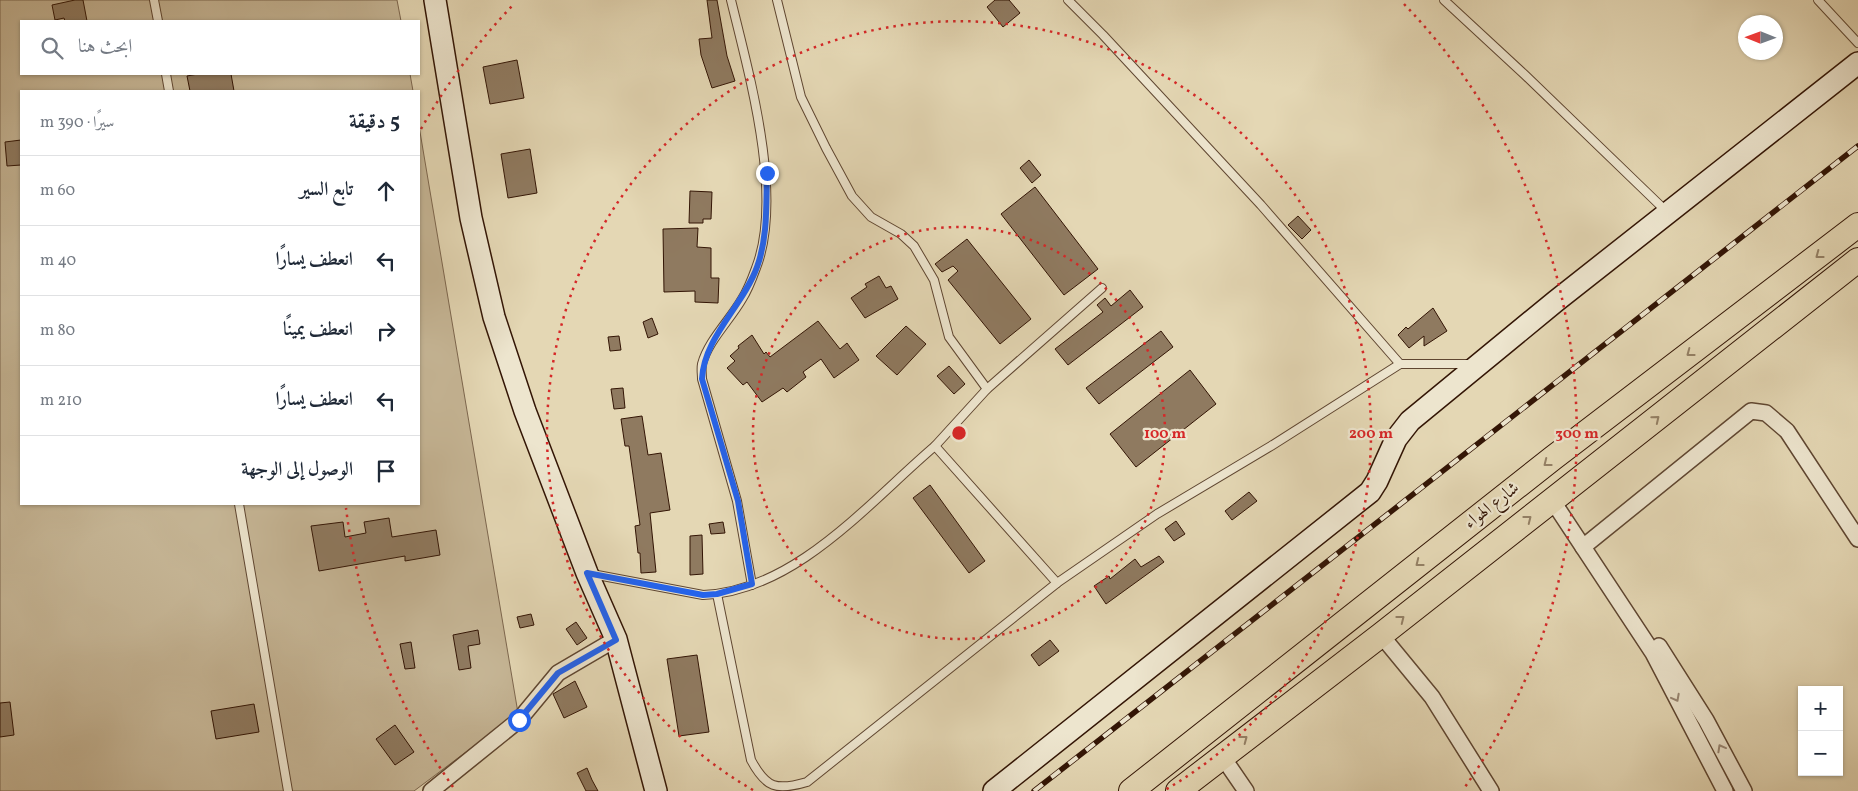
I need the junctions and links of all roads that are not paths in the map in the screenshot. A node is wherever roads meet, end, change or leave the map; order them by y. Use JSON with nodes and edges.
{"nodes":[{"id":1,"x":154,"y":0,"type":"edge"},
{"id":2,"x":435,"y":0,"type":"edge"},
{"id":3,"x":733,"y":0,"type":"edge"},
{"id":4,"x":777,"y":0,"type":"edge"},
{"id":5,"x":1068,"y":0,"type":"edge"},
{"id":6,"x":1444,"y":0,"type":"edge"},
{"id":7,"x":1818,"y":0,"type":"edge"},
{"id":8,"x":158,"y":20,"type":"edge"},
{"id":9,"x":1858,"y":43,"type":"edge"},
{"id":10,"x":1858,"y":63,"type":"edge"},
{"id":11,"x":166,"y":75,"type":"edge"},
{"id":12,"x":169,"y":90,"type":"edge"},
{"id":13,"x":1668,"y":213,"type":"junction"},
{"id":14,"x":1858,"y":225,"type":"edge"},
{"id":15,"x":1858,"y":260,"type":"edge"},
{"id":16,"x":1102,"y":288,"type":"dead end"},
{"id":17,"x":1400,"y":364,"type":"junction"},
{"id":18,"x":1480,"y":364,"type":"junction"},
{"id":19,"x":987,"y":388,"type":"junction"},
{"id":20,"x":935,"y":446,"type":"junction"},
{"id":21,"x":1552,"y":500,"type":"junction"},
{"id":22,"x":239,"y":505,"type":"edge"},
{"id":23,"x":1858,"y":539,"type":"edge"},
{"id":24,"x":1585,"y":549,"type":"junction"},
{"id":25,"x":587,"y":573,"type":"junction"},
{"id":26,"x":752,"y":584,"type":"junction"},
{"id":27,"x":1057,"y":584,"type":"junction"},
{"id":28,"x":717,"y":594,"type":"junction"},
{"id":29,"x":1381,"y":635,"type":"junction"},
{"id":30,"x":616,"y":640,"type":"junction"},
{"id":31,"x":1222,"y":756,"type":"junction"},
{"id":32,"x":288,"y":791,"type":"edge"},
{"id":33,"x":431,"y":791,"type":"edge"},
{"id":34,"x":656,"y":791,"type":"edge"},
{"id":35,"x":994,"y":791,"type":"edge"},
{"id":36,"x":1130,"y":791,"type":"edge"},
{"id":37,"x":1178,"y":791,"type":"edge"},
{"id":38,"x":1246,"y":791,"type":"edge"},
{"id":39,"x":1491,"y":791,"type":"edge"},
{"id":40,"x":1725,"y":791,"type":"edge"},
{"id":41,"x":1744,"y":791,"type":"edge"}],
"edges":[{"from":1,"to":8,"type":"lane"},
{"from":2,"to":25,"type":"street"},
{"from":3,"to":26,"type":"lane"},
{"from":4,"to":19,"type":"lane"},
{"from":5,"to":17,"type":"lane"},
{"from":6,"to":13,"type":"lane"},
{"from":7,"to":9,"type":"lane"},
{"from":10,"to":13,"type":"street"},
{"from":11,"to":12,"type":"lane"},
{"from":13,"to":18,"type":"street"},
{"from":14,"to":36,"type":"main road","name":"شارع الهواء","one_way":true},
{"from":21,"to":15,"type":"main road","name":"شارع الهواء","one_way":true},
{"from":16,"to":19,"type":"lane"},
{"from":17,"to":18,"type":"lane"},
{"from":17,"to":27,"type":"lane"},
{"from":18,"to":35,"type":"street"},
{"from":19,"to":20,"type":"lane"},
{"from":20,"to":26,"type":"lane"},
{"from":20,"to":27,"type":"lane"},
{"from":21,"to":24,"type":"street"},
{"from":29,"to":21,"type":"main road","name":"شارع الهواء","one_way":true},
{"from":22,"to":32,"type":"lane"},
{"from":23,"to":24,"type":"street"},
{"from":24,"to":40,"type":"street","one_way":true},
{"from":41,"to":24,"type":"street","one_way":true},
{"from":25,"to":28,"type":"lane"},
{"from":25,"to":30,"type":"street"},
{"from":26,"to":28,"type":"lane"},
{"from":27,"to":28,"type":"lane"},
{"from":31,"to":29,"type":"main road","name":"شارع الهواء","one_way":true},
{"from":29,"to":39,"type":"street"},
{"from":30,"to":33,"type":"street"},
{"from":30,"to":34,"type":"street"},
{"from":31,"to":37,"type":"main road","name":"شارع الهواء"},
{"from":31,"to":38,"type":"street"}]}
